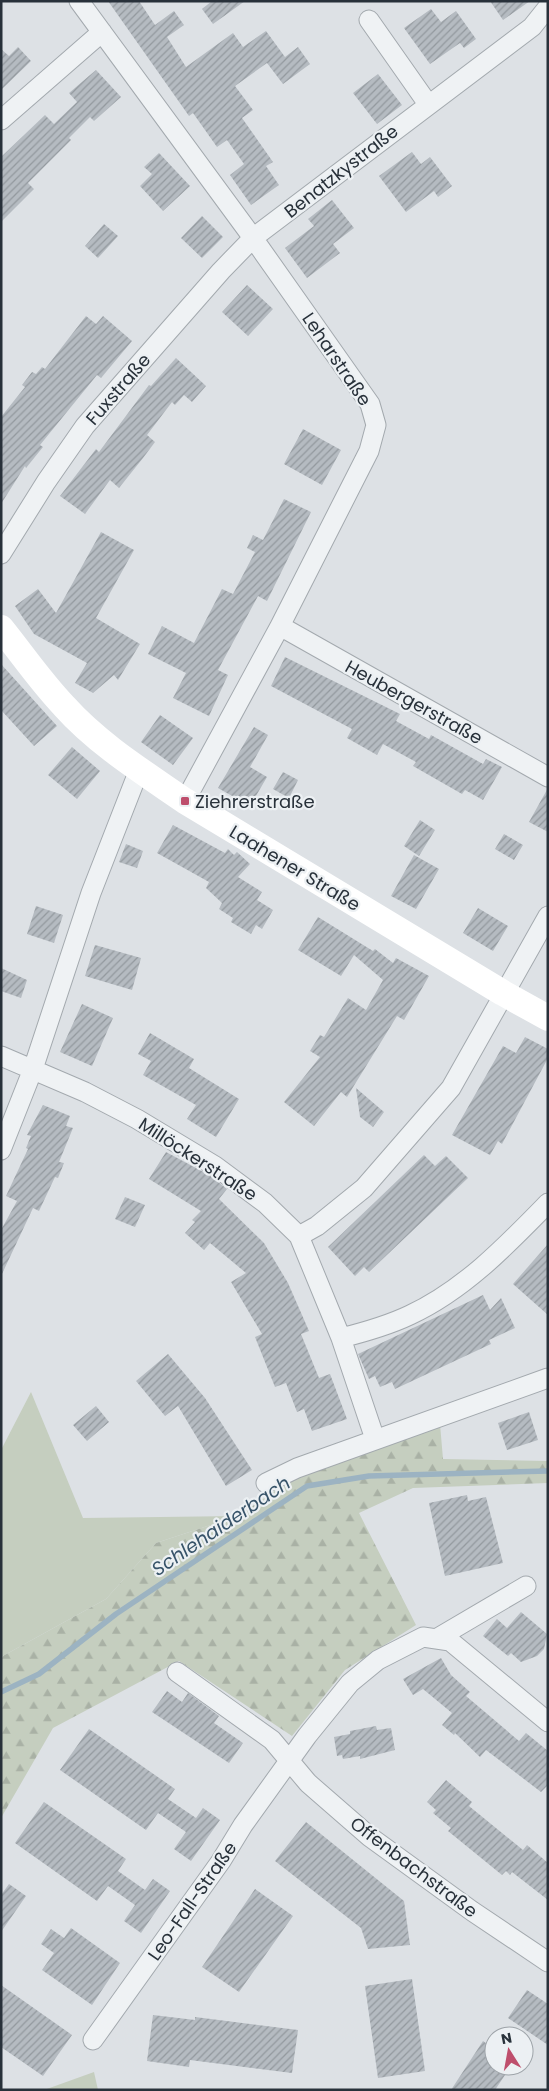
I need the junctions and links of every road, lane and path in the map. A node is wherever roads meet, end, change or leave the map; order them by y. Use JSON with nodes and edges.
{"nodes":[{"id":1,"x":79,"y":1,"type":"edge"},
{"id":2,"x":548,"y":7,"type":"edge"},
{"id":3,"x":369,"y":20,"type":"dead end"},
{"id":4,"x":102,"y":32,"type":"junction"},
{"id":5,"x":428,"y":104,"type":"junction"},
{"id":6,"x":1,"y":120,"type":"edge"},
{"id":7,"x":254,"y":238,"type":"junction"},
{"id":8,"x":1,"y":554,"type":"edge"},
{"id":9,"x":280,"y":626,"type":"junction"},
{"id":10,"x":1,"y":628,"type":"edge"},
{"id":11,"x":140,"y":770,"type":"junction"},
{"id":12,"x":548,"y":777,"type":"edge"},
{"id":13,"x":185,"y":801,"type":"junction"},
{"id":14,"x":548,"y":916,"type":"edge"},
{"id":15,"x":504,"y":993,"type":"junction"},
{"id":16,"x":548,"y":1018,"type":"edge"},
{"id":17,"x":1,"y":1056,"type":"edge"},
{"id":18,"x":33,"y":1069,"type":"junction"},
{"id":19,"x":1,"y":1150,"type":"edge"},
{"id":20,"x":548,"y":1203,"type":"edge"},
{"id":21,"x":299,"y":1236,"type":"junction"},
{"id":22,"x":341,"y":1338,"type":"junction"},
{"id":23,"x":548,"y":1378,"type":"edge"},
{"id":24,"x":375,"y":1439,"type":"junction"},
{"id":25,"x":266,"y":1483,"type":"dead end"},
{"id":26,"x":526,"y":1586,"type":"dead end"},
{"id":27,"x":436,"y":1639,"type":"junction"},
{"id":28,"x":177,"y":1672,"type":"dead end"},
{"id":29,"x":548,"y":1722,"type":"edge"},
{"id":30,"x":289,"y":1761,"type":"junction"},
{"id":31,"x":548,"y":1962,"type":"edge"},
{"id":32,"x":93,"y":2040,"type":"dead end"}],
"edges":[{"from":1,"to":4,"type":"street","name":"Leharstraße"},
{"from":2,"to":5,"type":"street","name":"Benatzkystraße"},
{"from":3,"to":5,"type":"street"},
{"from":4,"to":6,"type":"street"},
{"from":4,"to":7,"type":"street","name":"Leharstraße"},
{"from":5,"to":7,"type":"street","name":"Benatzkystraße"},
{"from":7,"to":8,"type":"street","name":"Fuxstraße"},
{"from":7,"to":9,"type":"street","name":"Leharstraße"},
{"from":9,"to":12,"type":"street","name":"Heubergerstraße"},
{"from":9,"to":13,"type":"street","name":"Leharstraße"},
{"from":10,"to":11,"type":"street","name":"Laahener Straße"},
{"from":11,"to":13,"type":"street","name":"Laahener Straße"},
{"from":11,"to":18,"type":"street"},
{"from":13,"to":15,"type":"street","name":"Laahener Straße"},
{"from":14,"to":15,"type":"street"},
{"from":15,"to":16,"type":"street","name":"Laahener Straße"},
{"from":15,"to":21,"type":"street"},
{"from":17,"to":18,"type":"street","name":"Millöckerstraße"},
{"from":18,"to":19,"type":"street"},
{"from":18,"to":21,"type":"street","name":"Millöckerstraße"},
{"from":20,"to":22,"type":"street"},
{"from":21,"to":22,"type":"street","name":"Millöckerstraße"},
{"from":22,"to":24,"type":"street","name":"Millöckerstraße"},
{"from":23,"to":24,"type":"street"},
{"from":24,"to":25,"type":"street"},
{"from":26,"to":27,"type":"street"},
{"from":27,"to":29,"type":"street","name":"Leo-Fall-Straße"},
{"from":27,"to":30,"type":"street","name":"Leo-Fall-Straße"},
{"from":28,"to":30,"type":"street"},
{"from":30,"to":31,"type":"street","name":"Offenbachstraße"},
{"from":30,"to":32,"type":"street","name":"Leo-Fall-Straße"}]}
